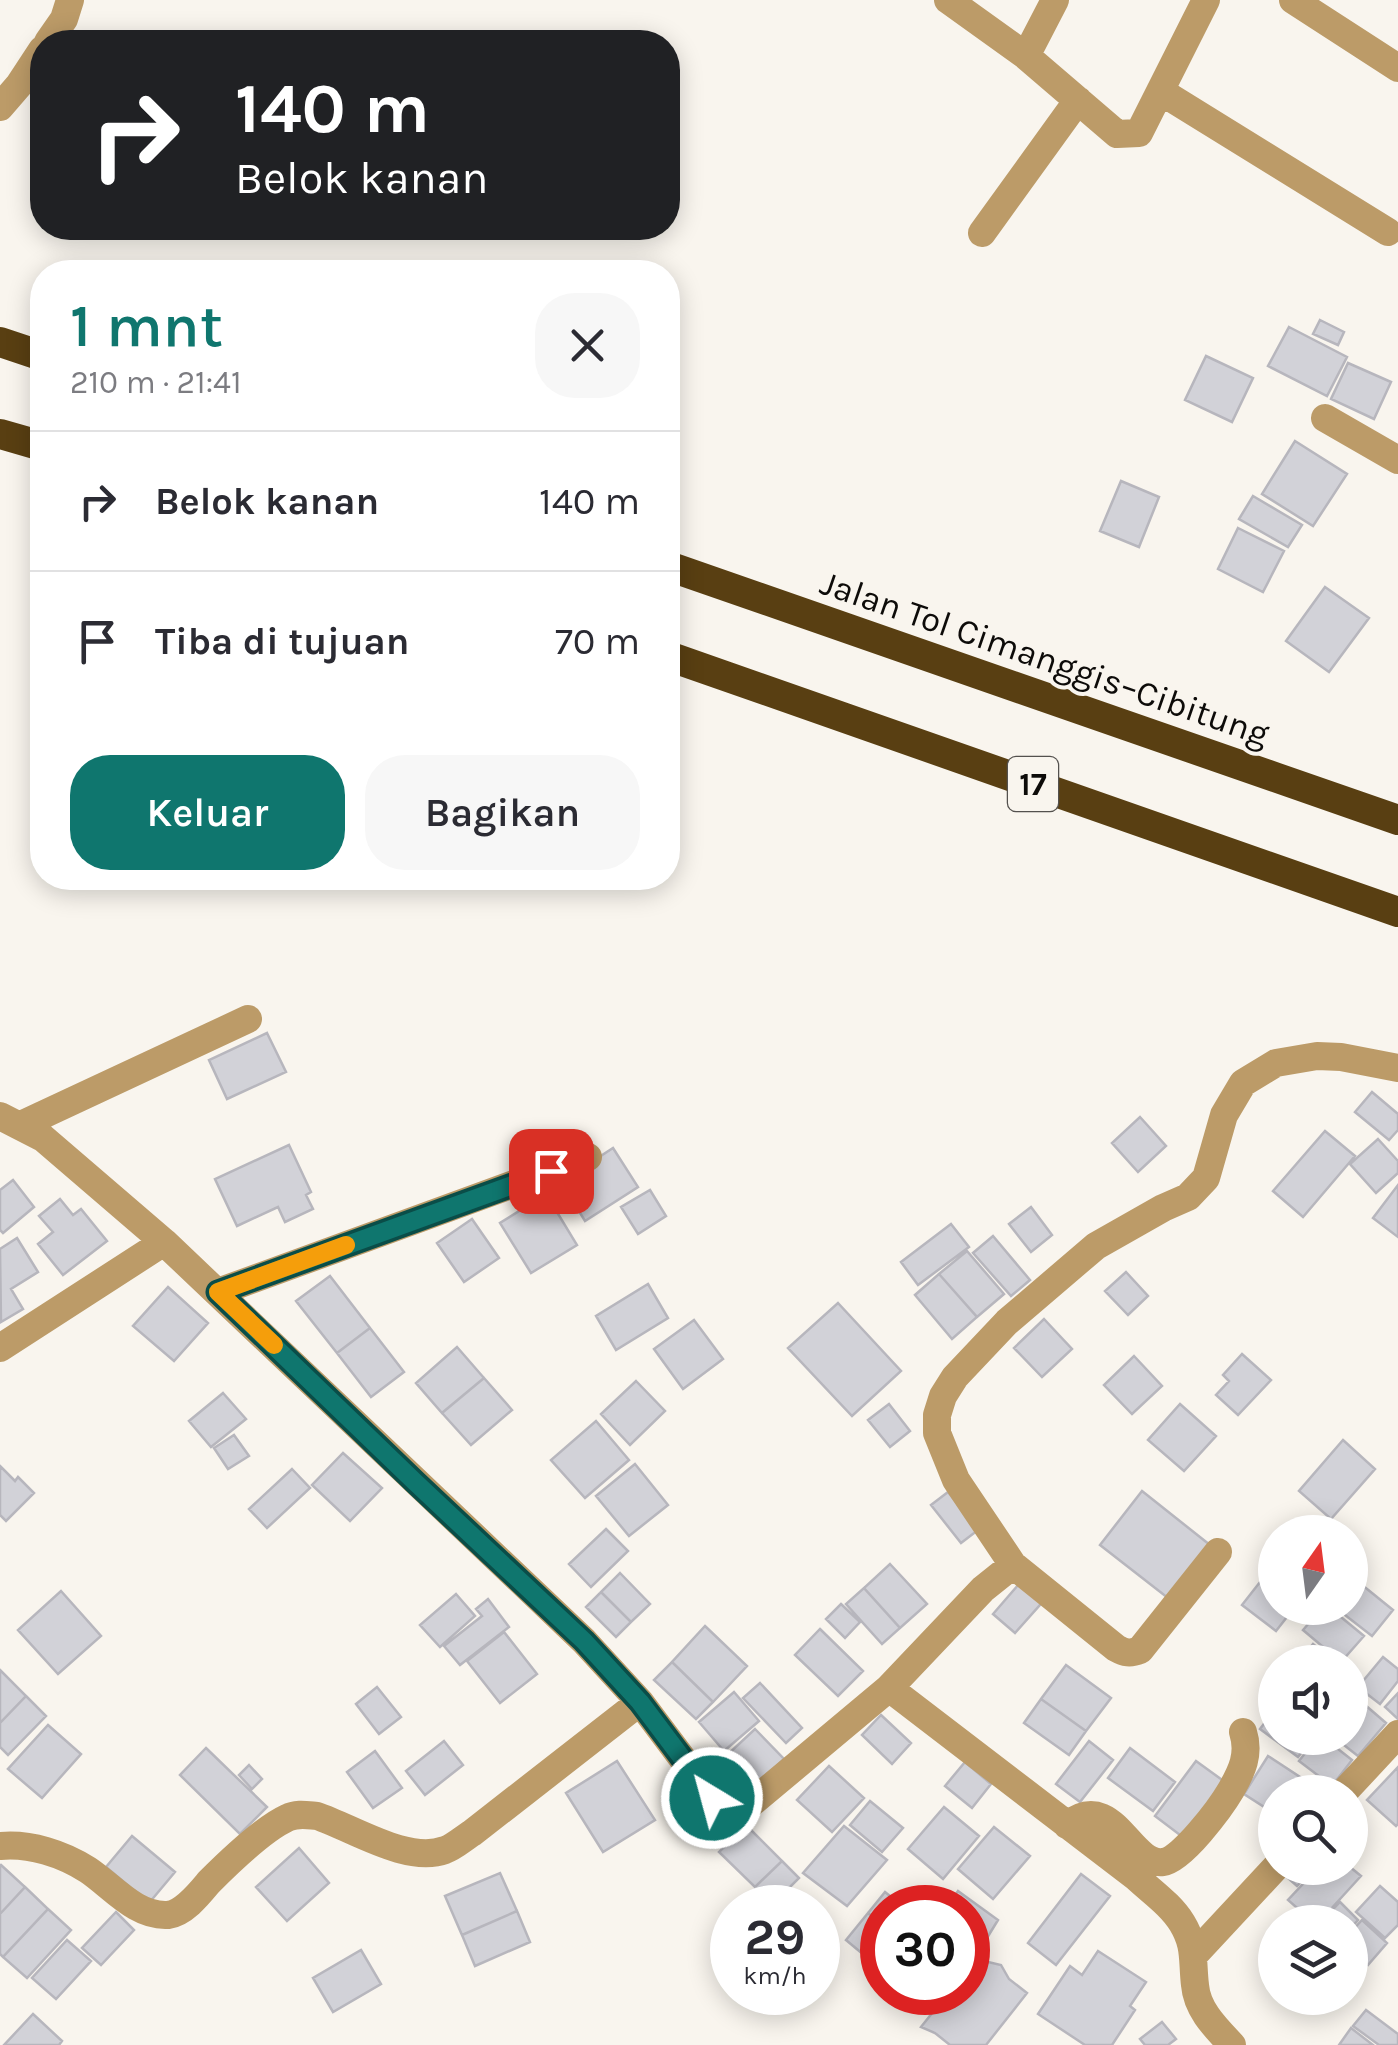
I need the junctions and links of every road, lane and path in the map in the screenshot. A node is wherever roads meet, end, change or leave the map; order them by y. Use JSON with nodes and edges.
{"nodes":[{"id":1,"x":70,"y":0,"type":"edge"},
{"id":2,"x":948,"y":0,"type":"edge"},
{"id":3,"x":1055,"y":0,"type":"edge"},
{"id":4,"x":1206,"y":0,"type":"edge"},
{"id":5,"x":1293,"y":0,"type":"edge"},
{"id":6,"x":56,"y":30,"type":"edge"},
{"id":7,"x":1026,"y":56,"type":"junction"},
{"id":8,"x":30,"y":68,"type":"edge"},
{"id":9,"x":1398,"y":68,"type":"edge"},
{"id":10,"x":1160,"y":91,"type":"junction"},
{"id":11,"x":1078,"y":100,"type":"junction"},
{"id":12,"x":0,"y":107,"type":"edge"},
{"id":13,"x":1388,"y":232,"type":"dead end"},
{"id":14,"x":982,"y":233,"type":"dead end"},
{"id":15,"x":0,"y":342,"type":"edge"},
{"id":16,"x":30,"y":352,"type":"edge"},
{"id":17,"x":1325,"y":418,"type":"dead end"},
{"id":18,"x":0,"y":434,"type":"edge"},
{"id":19,"x":30,"y":443,"type":"edge"},
{"id":20,"x":1398,"y":460,"type":"edge"},
{"id":21,"x":680,"y":570,"type":"edge"},
{"id":22,"x":680,"y":660,"type":"edge"},
{"id":23,"x":1398,"y":820,"type":"edge"},
{"id":24,"x":1398,"y":912,"type":"edge"},
{"id":25,"x":248,"y":1020,"type":"dead end"},
{"id":26,"x":1398,"y":1068,"type":"edge"},
{"id":27,"x":10,"y":1121,"type":"edge"},
{"id":28,"x":588,"y":1157,"type":"dead end"},
{"id":29,"x":164,"y":1242,"type":"junction"},
{"id":30,"x":218,"y":1292,"type":"junction"},
{"id":31,"x":0,"y":1348,"type":"edge"},
{"id":32,"x":1218,"y":1552,"type":"dead end"},
{"id":33,"x":1014,"y":1564,"type":"junction"},
{"id":34,"x":889,"y":1688,"type":"junction"},
{"id":35,"x":640,"y":1702,"type":"junction"},
{"id":36,"x":1243,"y":1732,"type":"dead end"},
{"id":37,"x":1398,"y":1734,"type":"edge"},
{"id":38,"x":1360,"y":1775,"type":"edge"},
{"id":39,"x":1067,"y":1825,"type":"junction"},
{"id":40,"x":0,"y":1846,"type":"edge"},
{"id":41,"x":1259,"y":1885,"type":"edge"},
{"id":42,"x":1195,"y":1954,"type":"junction"},
{"id":43,"x":1232,"y":2045,"type":"edge"}],
"edges":[{"from":1,"to":6,"type":"street"},
{"from":2,"to":7,"type":"street"},
{"from":3,"to":7,"type":"street"},
{"from":4,"to":10,"type":"street"},
{"from":5,"to":9,"type":"street"},
{"from":7,"to":11,"type":"street"},
{"from":8,"to":12,"type":"street"},
{"from":10,"to":11,"type":"street"},
{"from":10,"to":13,"type":"street"},
{"from":11,"to":14,"type":"street"},
{"from":15,"to":16,"type":"highway"},
{"from":17,"to":20,"type":"street"},
{"from":18,"to":19,"type":"highway"},
{"from":21,"to":23,"type":"highway","name":"Jalan Tol Cimanggis–Cibitung","number":"17"},
{"from":22,"to":24,"type":"highway","number":"17"},
{"from":25,"to":27,"type":"street"},
{"from":26,"to":33,"type":"street"},
{"from":27,"to":29,"type":"street"},
{"from":28,"to":30,"type":"street"},
{"from":29,"to":30,"type":"street"},
{"from":29,"to":31,"type":"street"},
{"from":30,"to":35,"type":"street"},
{"from":32,"to":33,"type":"street"},
{"from":33,"to":34,"type":"street"},
{"from":34,"to":35,"type":"street"},
{"from":34,"to":39,"type":"street"},
{"from":35,"to":40,"type":"street"},
{"from":36,"to":39,"type":"street"},
{"from":37,"to":38,"type":"street"},
{"from":39,"to":42,"type":"street"},
{"from":41,"to":42,"type":"street"},
{"from":42,"to":43,"type":"street"}]}
